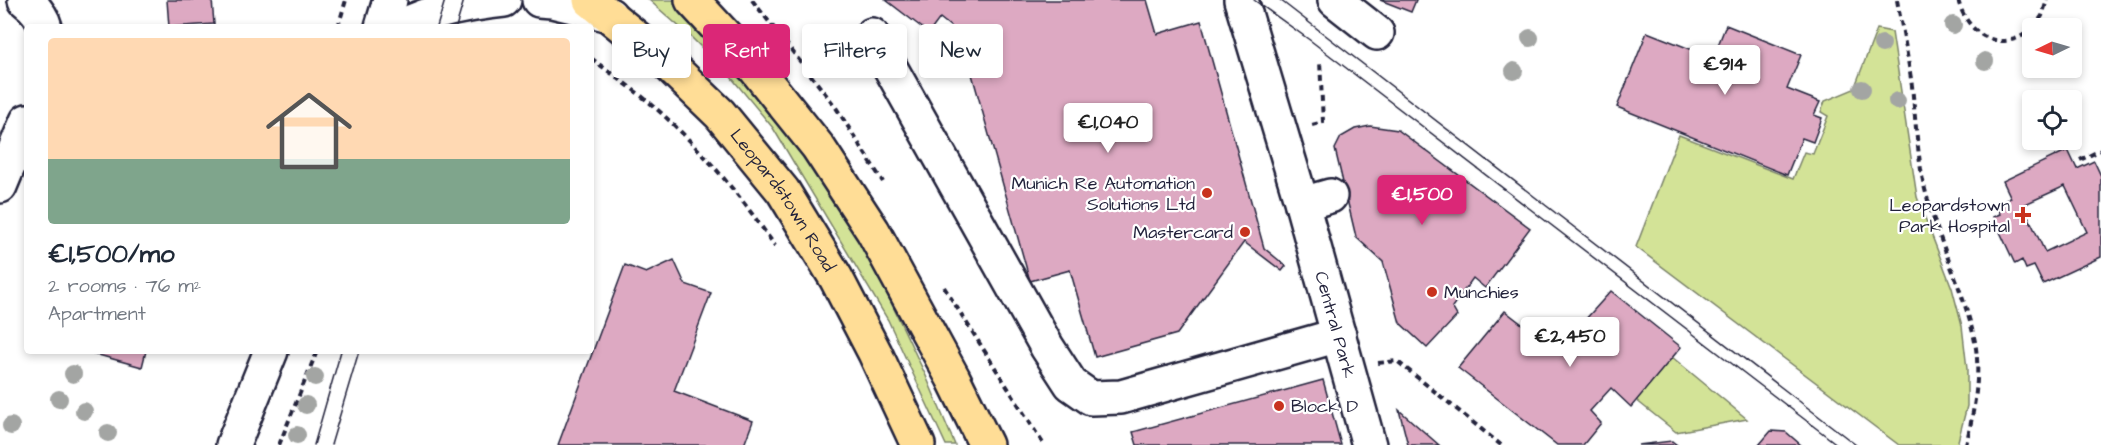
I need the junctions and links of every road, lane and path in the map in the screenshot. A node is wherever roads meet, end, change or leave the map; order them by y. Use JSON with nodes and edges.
{"nodes":[{"id":1,"x":25,"y":0,"type":"edge"},
{"id":2,"x":346,"y":0,"type":"edge"},
{"id":3,"x":390,"y":0,"type":"edge"},
{"id":4,"x":504,"y":0,"type":"edge"},
{"id":5,"x":538,"y":0,"type":"edge"},
{"id":6,"x":692,"y":0,"type":"edge"},
{"id":7,"x":1241,"y":0,"type":"edge"},
{"id":8,"x":1335,"y":0,"type":"edge"},
{"id":9,"x":1897,"y":0,"type":"edge"},
{"id":10,"x":1959,"y":0,"type":"edge"},
{"id":11,"x":2047,"y":0,"type":"edge"},
{"id":12,"x":600,"y":7,"type":"edge"},
{"id":13,"x":2041,"y":18,"type":"edge"},
{"id":14,"x":44,"y":24,"type":"edge"},
{"id":15,"x":339,"y":24,"type":"edge"},
{"id":16,"x":383,"y":24,"type":"edge"},
{"id":17,"x":407,"y":24,"type":"edge"},
{"id":18,"x":1377,"y":33,"type":"dead end"},
{"id":19,"x":2022,"y":35,"type":"edge"},
{"id":20,"x":594,"y":60,"type":"edge"},
{"id":21,"x":1320,"y":61,"type":"dead end"},
{"id":22,"x":896,"y":78,"type":"edge"},
{"id":23,"x":24,"y":128,"type":"edge"},
{"id":24,"x":1280,"y":134,"type":"junction"},
{"id":25,"x":2101,"y":150,"type":"edge"},
{"id":26,"x":2080,"y":160,"type":"dead end"},
{"id":27,"x":0,"y":186,"type":"edge"},
{"id":28,"x":779,"y":252,"type":"dead end"},
{"id":29,"x":1339,"y":335,"type":"junction"},
{"id":30,"x":270,"y":354,"type":"edge"},
{"id":31,"x":316,"y":354,"type":"edge"},
{"id":32,"x":1349,"y":371,"type":"junction"},
{"id":33,"x":233,"y":445,"type":"edge"},
{"id":34,"x":279,"y":445,"type":"edge"},
{"id":35,"x":918,"y":445,"type":"edge"},
{"id":36,"x":986,"y":445,"type":"edge"},
{"id":37,"x":1369,"y":445,"type":"edge"},
{"id":38,"x":1501,"y":445,"type":"edge"},
{"id":39,"x":1966,"y":445,"type":"edge"}],
"edges":[{"from":1,"to":14,"type":"street"},
{"from":2,"to":15,"type":"path"},
{"from":3,"to":16,"type":"street"},
{"from":4,"to":17,"type":"street"},
{"from":5,"to":12,"type":"street"},
{"from":6,"to":36,"type":"highway"},
{"from":7,"to":24,"type":"street","name":"Central Park"},
{"from":8,"to":18,"type":"street"},
{"from":9,"to":39,"type":"path"},
{"from":10,"to":19,"type":"path"},
{"from":11,"to":13,"type":"path"},
{"from":12,"to":35,"type":"highway","name":"Leopardstown Road"},
{"from":20,"to":28,"type":"path"},
{"from":21,"to":24,"type":"path"},
{"from":22,"to":29,"type":"street"},
{"from":23,"to":27,"type":"street"},
{"from":24,"to":29,"type":"street","name":"Central Park"},
{"from":25,"to":26,"type":"path"},
{"from":29,"to":32,"type":"street","name":"Central Park"},
{"from":30,"to":33,"type":"street"},
{"from":31,"to":34,"type":"path"},
{"from":32,"to":37,"type":"street","name":"Central Park"},
{"from":32,"to":38,"type":"path"}]}
